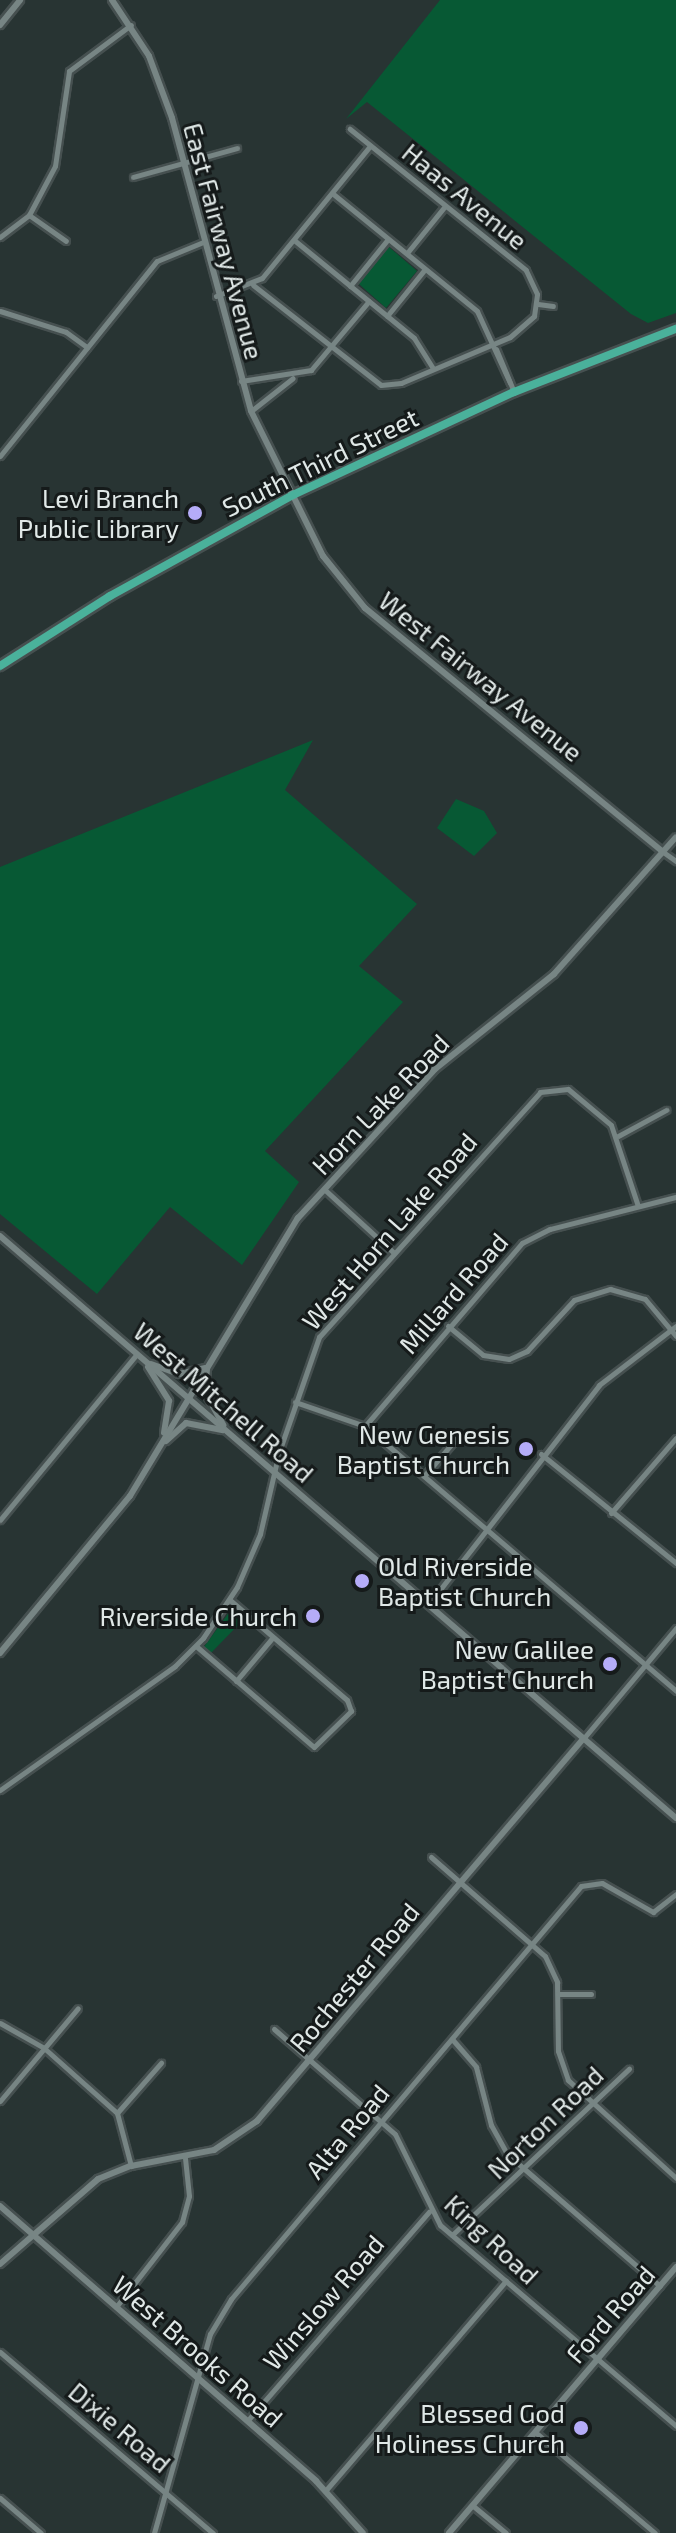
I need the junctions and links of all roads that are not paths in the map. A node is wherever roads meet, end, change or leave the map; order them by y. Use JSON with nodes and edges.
{"nodes":[{"id":1,"x":20,"y":0,"type":"edge"},
{"id":2,"x":112,"y":0,"type":"edge"},
{"id":3,"x":0,"y":25,"type":"edge"},
{"id":4,"x":131,"y":25,"type":"junction"},
{"id":5,"x":350,"y":129,"type":"dead end"},
{"id":6,"x":370,"y":146,"type":"junction"},
{"id":7,"x":237,"y":148,"type":"dead end"},
{"id":8,"x":184,"y":166,"type":"junction"},
{"id":9,"x":133,"y":177,"type":"dead end"},
{"id":10,"x":332,"y":193,"type":"junction"},
{"id":11,"x":445,"y":206,"type":"junction"},
{"id":12,"x":29,"y":215,"type":"junction"},
{"id":13,"x":0,"y":237,"type":"edge"},
{"id":14,"x":388,"y":239,"type":"junction"},
{"id":15,"x":294,"y":240,"type":"junction"},
{"id":16,"x":66,"y":241,"type":"dead end"},
{"id":17,"x":203,"y":242,"type":"junction"},
{"id":18,"x":407,"y":253,"type":"junction"},
{"id":19,"x":425,"y":269,"type":"junction"},
{"id":20,"x":253,"y":285,"type":"junction"},
{"id":21,"x":350,"y":286,"type":"junction"},
{"id":22,"x":216,"y":296,"type":"junction"},
{"id":23,"x":369,"y":301,"type":"junction"},
{"id":24,"x":538,"y":304,"type":"junction"},
{"id":25,"x":553,"y":306,"type":"dead end"},
{"id":26,"x":0,"y":311,"type":"edge"},
{"id":27,"x":387,"y":316,"type":"junction"},
{"id":28,"x":676,"y":329,"type":"edge"},
{"id":29,"x":494,"y":346,"type":"junction"},
{"id":30,"x":87,"y":347,"type":"junction"},
{"id":31,"x":331,"y":348,"type":"junction"},
{"id":32,"x":433,"y":369,"type":"junction"},
{"id":33,"x":294,"y":377,"type":"junction"},
{"id":34,"x":272,"y":378,"type":"junction"},
{"id":35,"x":241,"y":381,"type":"junction"},
{"id":36,"x":512,"y":388,"type":"junction"},
{"id":37,"x":279,"y":392,"type":"junction"},
{"id":38,"x":251,"y":411,"type":"junction"},
{"id":39,"x":0,"y":439,"type":"edge"},
{"id":40,"x":8,"y":446,"type":"junction"},
{"id":41,"x":0,"y":456,"type":"edge"},
{"id":42,"x":293,"y":495,"type":"junction"},
{"id":43,"x":0,"y":666,"type":"edge"},
{"id":44,"x":676,"y":837,"type":"edge"},
{"id":45,"x":663,"y":852,"type":"junction"},
{"id":46,"x":676,"y":861,"type":"edge"},
{"id":47,"x":666,"y":1110,"type":"dead end"},
{"id":48,"x":618,"y":1136,"type":"junction"},
{"id":49,"x":324,"y":1189,"type":"junction"},
{"id":50,"x":676,"y":1197,"type":"edge"},
{"id":51,"x":638,"y":1206,"type":"junction"},
{"id":52,"x":0,"y":1236,"type":"edge"},
{"id":53,"x":393,"y":1252,"type":"junction"},
{"id":54,"x":448,"y":1326,"type":"junction"},
{"id":55,"x":674,"y":1328,"type":"edge"},
{"id":56,"x":676,"y":1336,"type":"edge"},
{"id":57,"x":137,"y":1354,"type":"junction"},
{"id":58,"x":144,"y":1361,"type":"junction"},
{"id":59,"x":207,"y":1367,"type":"junction"},
{"id":60,"x":188,"y":1398,"type":"junction"},
{"id":61,"x":295,"y":1402,"type":"junction"},
{"id":62,"x":365,"y":1426,"type":"junction"},
{"id":63,"x":227,"y":1431,"type":"junction"},
{"id":64,"x":676,"y":1438,"type":"edge"},
{"id":65,"x":456,"y":1439,"type":"dead end"},
{"id":66,"x":160,"y":1446,"type":"junction"},
{"id":67,"x":541,"y":1454,"type":"junction"},
{"id":68,"x":274,"y":1472,"type":"junction"},
{"id":69,"x":424,"y":1476,"type":"junction"},
{"id":70,"x":611,"y":1513,"type":"junction"},
{"id":71,"x":0,"y":1520,"type":"edge"},
{"id":72,"x":490,"y":1532,"type":"junction"},
{"id":73,"x":676,"y":1563,"type":"edge"},
{"id":74,"x":230,"y":1600,"type":"junction"},
{"id":75,"x":428,"y":1605,"type":"junction"},
{"id":76,"x":676,"y":1628,"type":"edge"},
{"id":77,"x":273,"y":1637,"type":"junction"},
{"id":78,"x":196,"y":1646,"type":"junction"},
{"id":79,"x":0,"y":1653,"type":"edge"},
{"id":80,"x":646,"y":1666,"type":"junction"},
{"id":81,"x":236,"y":1681,"type":"junction"},
{"id":82,"x":676,"y":1691,"type":"edge"},
{"id":83,"x":583,"y":1739,"type":"junction"},
{"id":84,"x":0,"y":1790,"type":"edge"},
{"id":85,"x":676,"y":1818,"type":"edge"},
{"id":86,"x":431,"y":1857,"type":"dead end"},
{"id":87,"x":461,"y":1882,"type":"junction"},
{"id":88,"x":676,"y":1894,"type":"edge"},
{"id":89,"x":533,"y":1944,"type":"junction"},
{"id":90,"x":558,"y":1994,"type":"junction"},
{"id":91,"x":591,"y":1994,"type":"dead end"},
{"id":92,"x":78,"y":2008,"type":"dead end"},
{"id":93,"x":0,"y":2023,"type":"edge"},
{"id":94,"x":274,"y":2029,"type":"dead end"},
{"id":95,"x":452,"y":2039,"type":"junction"},
{"id":96,"x":44,"y":2048,"type":"junction"},
{"id":97,"x":309,"y":2060,"type":"junction"},
{"id":98,"x":161,"y":2063,"type":"dead end"},
{"id":99,"x":629,"y":2069,"type":"dead end"},
{"id":100,"x":0,"y":2101,"type":"edge"},
{"id":101,"x":590,"y":2104,"type":"junction"},
{"id":102,"x":117,"y":2113,"type":"junction"},
{"id":103,"x":381,"y":2121,"type":"junction"},
{"id":104,"x":185,"y":2158,"type":"junction"},
{"id":105,"x":131,"y":2166,"type":"junction"},
{"id":106,"x":525,"y":2171,"type":"junction"},
{"id":107,"x":676,"y":2178,"type":"edge"},
{"id":108,"x":0,"y":2206,"type":"edge"},
{"id":109,"x":429,"y":2212,"type":"junction"},
{"id":110,"x":32,"y":2233,"type":"junction"},
{"id":111,"x":452,"y":2235,"type":"junction"},
{"id":112,"x":0,"y":2264,"type":"edge"},
{"id":113,"x":676,"y":2267,"type":"edge"},
{"id":114,"x":506,"y":2281,"type":"junction"},
{"id":115,"x":660,"y":2286,"type":"junction"},
{"id":116,"x":116,"y":2307,"type":"junction"},
{"id":117,"x":0,"y":2352,"type":"edge"},
{"id":118,"x":598,"y":2359,"type":"junction"},
{"id":119,"x":197,"y":2377,"type":"junction"},
{"id":120,"x":248,"y":2420,"type":"junction"},
{"id":121,"x":676,"y":2426,"type":"edge"},
{"id":122,"x":535,"y":2432,"type":"junction"},
{"id":123,"x":326,"y":2490,"type":"junction"},
{"id":124,"x":167,"y":2492,"type":"junction"},
{"id":125,"x":0,"y":2498,"type":"edge"},
{"id":126,"x":472,"y":2505,"type":"junction"},
{"id":127,"x":41,"y":2533,"type":"edge"},
{"id":128,"x":154,"y":2533,"type":"edge"},
{"id":129,"x":213,"y":2533,"type":"edge"},
{"id":130,"x":363,"y":2533,"type":"edge"},
{"id":131,"x":449,"y":2533,"type":"edge"},
{"id":132,"x":506,"y":2533,"type":"edge"},
{"id":133,"x":655,"y":2533,"type":"edge"}],
"edges":[{"from":1,"to":3,"type":"street"},
{"from":2,"to":4,"type":"street","name":"East Fairway Avenue"},
{"from":4,"to":8,"type":"street","name":"East Fairway Avenue"},
{"from":4,"to":12,"type":"street"},
{"from":5,"to":6,"type":"street","name":"Haas Avenue"},
{"from":6,"to":10,"type":"street"},
{"from":6,"to":11,"type":"street","name":"Haas Avenue"},
{"from":7,"to":8,"type":"street"},
{"from":8,"to":9,"type":"street"},
{"from":8,"to":17,"type":"street","name":"East Fairway Avenue"},
{"from":10,"to":14,"type":"street"},
{"from":10,"to":15,"type":"street"},
{"from":11,"to":18,"type":"street"},
{"from":11,"to":24,"type":"street","name":"Haas Avenue"},
{"from":12,"to":13,"type":"street"},
{"from":12,"to":16,"type":"street"},
{"from":14,"to":18,"type":"street"},
{"from":14,"to":21,"type":"street"},
{"from":15,"to":20,"type":"street"},
{"from":15,"to":21,"type":"street"},
{"from":17,"to":22,"type":"street","name":"East Fairway Avenue"},
{"from":17,"to":30,"type":"street"},
{"from":18,"to":19,"type":"street"},
{"from":19,"to":27,"type":"street"},
{"from":19,"to":29,"type":"street"},
{"from":20,"to":22,"type":"street"},
{"from":20,"to":31,"type":"street"},
{"from":21,"to":23,"type":"street"},
{"from":22,"to":35,"type":"street","name":"East Fairway Avenue"},
{"from":23,"to":27,"type":"street"},
{"from":23,"to":31,"type":"street"},
{"from":24,"to":25,"type":"street"},
{"from":24,"to":29,"type":"street"},
{"from":26,"to":30,"type":"street"},
{"from":27,"to":32,"type":"street"},
{"from":28,"to":36,"type":"highway","name":"South Third Street"},
{"from":29,"to":32,"type":"street"},
{"from":29,"to":36,"type":"street"},
{"from":30,"to":40,"type":"street"},
{"from":31,"to":32,"type":"street"},
{"from":31,"to":33,"type":"street"},
{"from":33,"to":34,"type":"street"},
{"from":33,"to":37,"type":"street"},
{"from":34,"to":35,"type":"street"},
{"from":34,"to":37,"type":"street"},
{"from":35,"to":38,"type":"street","name":"East Fairway Avenue"},
{"from":36,"to":42,"type":"highway","name":"South Third Street"},
{"from":37,"to":38,"type":"street"},
{"from":38,"to":42,"type":"street","name":"East Fairway Avenue"},
{"from":39,"to":40,"type":"street"},
{"from":40,"to":41,"type":"street"},
{"from":42,"to":43,"type":"highway","name":"South Third Street"},
{"from":42,"to":45,"type":"street","name":"West Fairway Avenue"},
{"from":44,"to":45,"type":"street","name":"Horn Lake Road"},
{"from":45,"to":46,"type":"street","name":"West Fairway Avenue"},
{"from":45,"to":49,"type":"street","name":"Horn Lake Road"},
{"from":47,"to":48,"type":"street"},
{"from":48,"to":51,"type":"street"},
{"from":48,"to":53,"type":"street","name":"West Horn Lake Road"},
{"from":49,"to":53,"type":"street"},
{"from":49,"to":59,"type":"street","name":"Horn Lake Road"},
{"from":50,"to":51,"type":"street","name":"Millard Road"},
{"from":51,"to":54,"type":"street","name":"Millard Road"},
{"from":52,"to":57,"type":"street","name":"West Mitchell Road"},
{"from":53,"to":61,"type":"street","name":"West Horn Lake Road"},
{"from":54,"to":55,"type":"street"},
{"from":54,"to":62,"type":"street","name":"Millard Road"},
{"from":55,"to":56,"type":"street"},
{"from":55,"to":67,"type":"street"},
{"from":57,"to":58,"type":"street","name":"West Mitchell Road"},
{"from":57,"to":71,"type":"street"},
{"from":58,"to":59,"type":"street"},
{"from":58,"to":60,"type":"street","name":"West Mitchell Road"},
{"from":58,"to":66,"type":"street"},
{"from":59,"to":60,"type":"street","name":"Horn Lake Road"},
{"from":59,"to":63,"type":"street"},
{"from":60,"to":63,"type":"street","name":"West Mitchell Road"},
{"from":60,"to":66,"type":"street","name":"Horn Lake Road"},
{"from":61,"to":62,"type":"street"},
{"from":61,"to":68,"type":"street","name":"West Horn Lake Road"},
{"from":62,"to":69,"type":"street"},
{"from":63,"to":66,"type":"street"},
{"from":63,"to":68,"type":"street","name":"West Mitchell Road"},
{"from":64,"to":70,"type":"street"},
{"from":65,"to":69,"type":"street"},
{"from":66,"to":79,"type":"street","name":"Horn Lake Road"},
{"from":67,"to":70,"type":"street"},
{"from":67,"to":72,"type":"street"},
{"from":68,"to":74,"type":"street","name":"West Horn Lake Road"},
{"from":68,"to":75,"type":"street","name":"West Mitchell Road"},
{"from":69,"to":72,"type":"street"},
{"from":70,"to":73,"type":"street"},
{"from":72,"to":75,"type":"street"},
{"from":72,"to":80,"type":"street"},
{"from":74,"to":77,"type":"street"},
{"from":74,"to":78,"type":"street","name":"West Horn Lake Road"},
{"from":75,"to":83,"type":"street","name":"West Mitchell Road"},
{"from":76,"to":80,"type":"street","name":"Rochester Road"},
{"from":77,"to":81,"type":"street"},
{"from":77,"to":81,"type":"street"},
{"from":78,"to":81,"type":"street"},
{"from":78,"to":84,"type":"street","name":"West Horn Lake Road"},
{"from":80,"to":82,"type":"street"},
{"from":80,"to":83,"type":"street","name":"Rochester Road"},
{"from":83,"to":85,"type":"street","name":"West Mitchell Road"},
{"from":83,"to":87,"type":"street","name":"Rochester Road"},
{"from":86,"to":87,"type":"street"},
{"from":87,"to":89,"type":"street"},
{"from":87,"to":97,"type":"street","name":"Rochester Road"},
{"from":88,"to":89,"type":"street","name":"Alta Road"},
{"from":89,"to":90,"type":"street"},
{"from":89,"to":95,"type":"street","name":"Alta Road"},
{"from":90,"to":91,"type":"street"},
{"from":90,"to":101,"type":"street"},
{"from":92,"to":96,"type":"street"},
{"from":93,"to":96,"type":"street"},
{"from":94,"to":97,"type":"street","name":"King Road"},
{"from":95,"to":103,"type":"street","name":"Alta Road"},
{"from":95,"to":106,"type":"street"},
{"from":96,"to":100,"type":"street"},
{"from":96,"to":102,"type":"street"},
{"from":97,"to":103,"type":"street","name":"King Road"},
{"from":97,"to":104,"type":"street","name":"Rochester Road"},
{"from":98,"to":102,"type":"street"},
{"from":99,"to":101,"type":"street","name":"Norton Road"},
{"from":101,"to":106,"type":"street","name":"Norton Road"},
{"from":101,"to":107,"type":"street"},
{"from":102,"to":105,"type":"street"},
{"from":103,"to":109,"type":"street","name":"King Road"},
{"from":103,"to":119,"type":"street","name":"Alta Road"},
{"from":104,"to":105,"type":"street","name":"Rochester Road"},
{"from":104,"to":116,"type":"street"},
{"from":105,"to":110,"type":"street","name":"Rochester Road"},
{"from":106,"to":111,"type":"street","name":"Norton Road"},
{"from":106,"to":115,"type":"street"},
{"from":108,"to":110,"type":"street","name":"West Brooks Road"},
{"from":109,"to":111,"type":"street","name":"King Road"},
{"from":109,"to":120,"type":"street","name":"Winslow Road"},
{"from":110,"to":112,"type":"street","name":"Rochester Road"},
{"from":110,"to":116,"type":"street","name":"West Brooks Road"},
{"from":111,"to":114,"type":"street","name":"King Road"},
{"from":113,"to":115,"type":"street","name":"Ford Road"},
{"from":114,"to":118,"type":"street","name":"King Road"},
{"from":114,"to":123,"type":"street"},
{"from":115,"to":118,"type":"street","name":"Ford Road"},
{"from":116,"to":119,"type":"street","name":"West Brooks Road"},
{"from":117,"to":124,"type":"street","name":"Dixie Road"},
{"from":118,"to":121,"type":"street","name":"King Road"},
{"from":118,"to":122,"type":"street","name":"Ford Road"},
{"from":119,"to":120,"type":"street","name":"West Brooks Road"},
{"from":119,"to":124,"type":"street","name":"Alta Road"},
{"from":120,"to":123,"type":"street","name":"West Brooks Road"},
{"from":122,"to":126,"type":"street","name":"Ford Road"},
{"from":122,"to":133,"type":"street"},
{"from":123,"to":130,"type":"street","name":"West Brooks Road"},
{"from":124,"to":128,"type":"street","name":"Alta Road"},
{"from":124,"to":129,"type":"street","name":"Dixie Road"},
{"from":125,"to":127,"type":"street"},
{"from":126,"to":131,"type":"street","name":"Ford Road"},
{"from":126,"to":132,"type":"street"}]}
